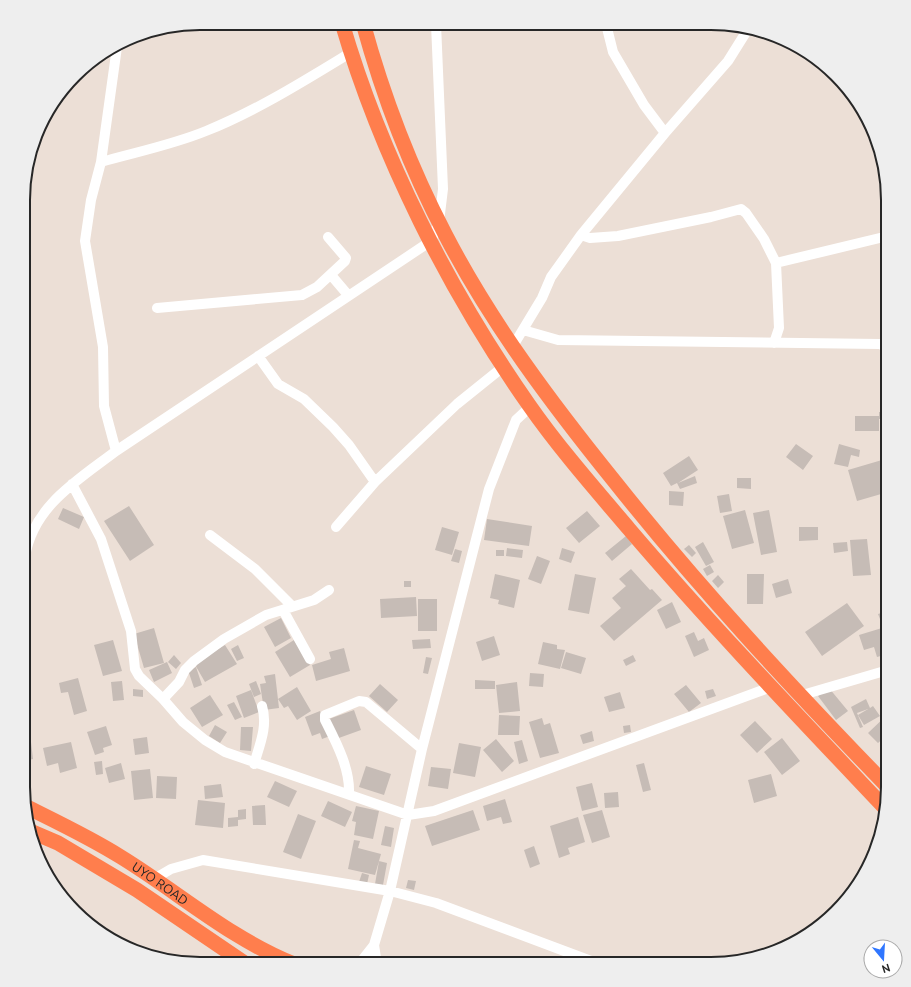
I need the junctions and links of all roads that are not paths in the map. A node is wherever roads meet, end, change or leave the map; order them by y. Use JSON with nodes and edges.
{"nodes":[{"id":1,"x":344,"y":30,"type":"edge"},
{"id":2,"x":365,"y":30,"type":"edge"},
{"id":3,"x":436,"y":30,"type":"edge"},
{"id":4,"x":608,"y":30,"type":"edge"},
{"id":5,"x":746,"y":33,"type":"edge"},
{"id":6,"x":116,"y":52,"type":"edge"},
{"id":7,"x":350,"y":53,"type":"junction"},
{"id":8,"x":665,"y":133,"type":"junction"},
{"id":9,"x":101,"y":162,"type":"junction"},
{"id":10,"x":439,"y":222,"type":"junction"},
{"id":11,"x":581,"y":235,"type":"junction"},
{"id":12,"x":328,"y":237,"type":"dead end"},
{"id":13,"x":881,"y":238,"type":"edge"},
{"id":14,"x":430,"y":241,"type":"junction"},
{"id":15,"x":776,"y":263,"type":"junction"},
{"id":16,"x":331,"y":275,"type":"junction"},
{"id":17,"x":348,"y":295,"type":"junction"},
{"id":18,"x":157,"y":308,"type":"dead end"},
{"id":19,"x":523,"y":330,"type":"junction"},
{"id":20,"x":774,"y":343,"type":"junction"},
{"id":21,"x":881,"y":344,"type":"edge"},
{"id":22,"x":513,"y":346,"type":"junction"},
{"id":23,"x":258,"y":356,"type":"junction"},
{"id":24,"x":503,"y":367,"type":"junction"},
{"id":25,"x":530,"y":407,"type":"junction"},
{"id":26,"x":116,"y":451,"type":"junction"},
{"id":27,"x":375,"y":482,"type":"junction"},
{"id":28,"x":72,"y":484,"type":"junction"},
{"id":29,"x":336,"y":527,"type":"dead end"},
{"id":30,"x":210,"y":534,"type":"dead end"},
{"id":31,"x":30,"y":540,"type":"edge"},
{"id":32,"x":329,"y":590,"type":"dead end"},
{"id":33,"x":288,"y":608,"type":"junction"},
{"id":34,"x":310,"y":658,"type":"dead end"},
{"id":35,"x":881,"y":672,"type":"edge"},
{"id":36,"x":771,"y":687,"type":"junction"},
{"id":37,"x":799,"y":696,"type":"junction"},
{"id":38,"x":163,"y":699,"type":"junction"},
{"id":39,"x":262,"y":706,"type":"dead end"},
{"id":40,"x":422,"y":748,"type":"junction"},
{"id":41,"x":254,"y":764,"type":"junction"},
{"id":42,"x":881,"y":781,"type":"edge"},
{"id":43,"x":349,"y":793,"type":"junction"},
{"id":44,"x":881,"y":803,"type":"edge"},
{"id":45,"x":31,"y":809,"type":"edge"},
{"id":46,"x":408,"y":815,"type":"junction"},
{"id":47,"x":37,"y":834,"type":"edge"},
{"id":48,"x":154,"y":879,"type":"junction"},
{"id":49,"x":390,"y":891,"type":"junction"},
{"id":50,"x":374,"y":944,"type":"junction"},
{"id":51,"x":234,"y":957,"type":"edge"},
{"id":52,"x":277,"y":957,"type":"edge"},
{"id":53,"x":364,"y":957,"type":"edge"},
{"id":54,"x":376,"y":957,"type":"edge"},
{"id":55,"x":580,"y":957,"type":"edge"}],
"edges":[{"from":1,"to":7,"type":"highway"},
{"from":2,"to":10,"type":"highway"},
{"from":3,"to":10,"type":"street"},
{"from":4,"to":8,"type":"street"},
{"from":5,"to":8,"type":"street"},
{"from":6,"to":9,"type":"street"},
{"from":7,"to":9,"type":"street"},
{"from":7,"to":14,"type":"highway"},
{"from":8,"to":11,"type":"street"},
{"from":9,"to":26,"type":"street"},
{"from":10,"to":14,"type":"street"},
{"from":10,"to":22,"type":"highway"},
{"from":11,"to":15,"type":"street"},
{"from":11,"to":19,"type":"street"},
{"from":12,"to":16,"type":"street"},
{"from":13,"to":15,"type":"street"},
{"from":14,"to":17,"type":"street"},
{"from":14,"to":24,"type":"highway"},
{"from":15,"to":20,"type":"street"},
{"from":16,"to":17,"type":"street"},
{"from":16,"to":18,"type":"street"},
{"from":17,"to":23,"type":"street"},
{"from":19,"to":20,"type":"street"},
{"from":19,"to":22,"type":"street"},
{"from":20,"to":21,"type":"street"},
{"from":22,"to":37,"type":"highway"},
{"from":23,"to":26,"type":"street"},
{"from":23,"to":27,"type":"street"},
{"from":24,"to":25,"type":"highway"},
{"from":24,"to":27,"type":"street"},
{"from":25,"to":36,"type":"highway"},
{"from":25,"to":40,"type":"street"},
{"from":26,"to":28,"type":"street"},
{"from":27,"to":29,"type":"street"},
{"from":28,"to":31,"type":"street"},
{"from":28,"to":38,"type":"street"},
{"from":30,"to":33,"type":"street"},
{"from":32,"to":33,"type":"street"},
{"from":33,"to":34,"type":"street"},
{"from":33,"to":38,"type":"street"},
{"from":35,"to":37,"type":"street"},
{"from":36,"to":44,"type":"highway"},
{"from":36,"to":46,"type":"street"},
{"from":37,"to":42,"type":"highway"},
{"from":38,"to":41,"type":"street"},
{"from":39,"to":41,"type":"street"},
{"from":40,"to":43,"type":"street"},
{"from":40,"to":46,"type":"street"},
{"from":41,"to":43,"type":"street"},
{"from":43,"to":46,"type":"street"},
{"from":45,"to":48,"type":"highway","name":"UYO ROAD"},
{"from":46,"to":49,"type":"street"},
{"from":47,"to":51,"type":"highway","name":"UYO ROAD"},
{"from":48,"to":49,"type":"street"},
{"from":48,"to":52,"type":"highway","name":"UYO ROAD"},
{"from":49,"to":50,"type":"street"},
{"from":49,"to":55,"type":"street"},
{"from":50,"to":53,"type":"street"},
{"from":50,"to":54,"type":"street"}]}
